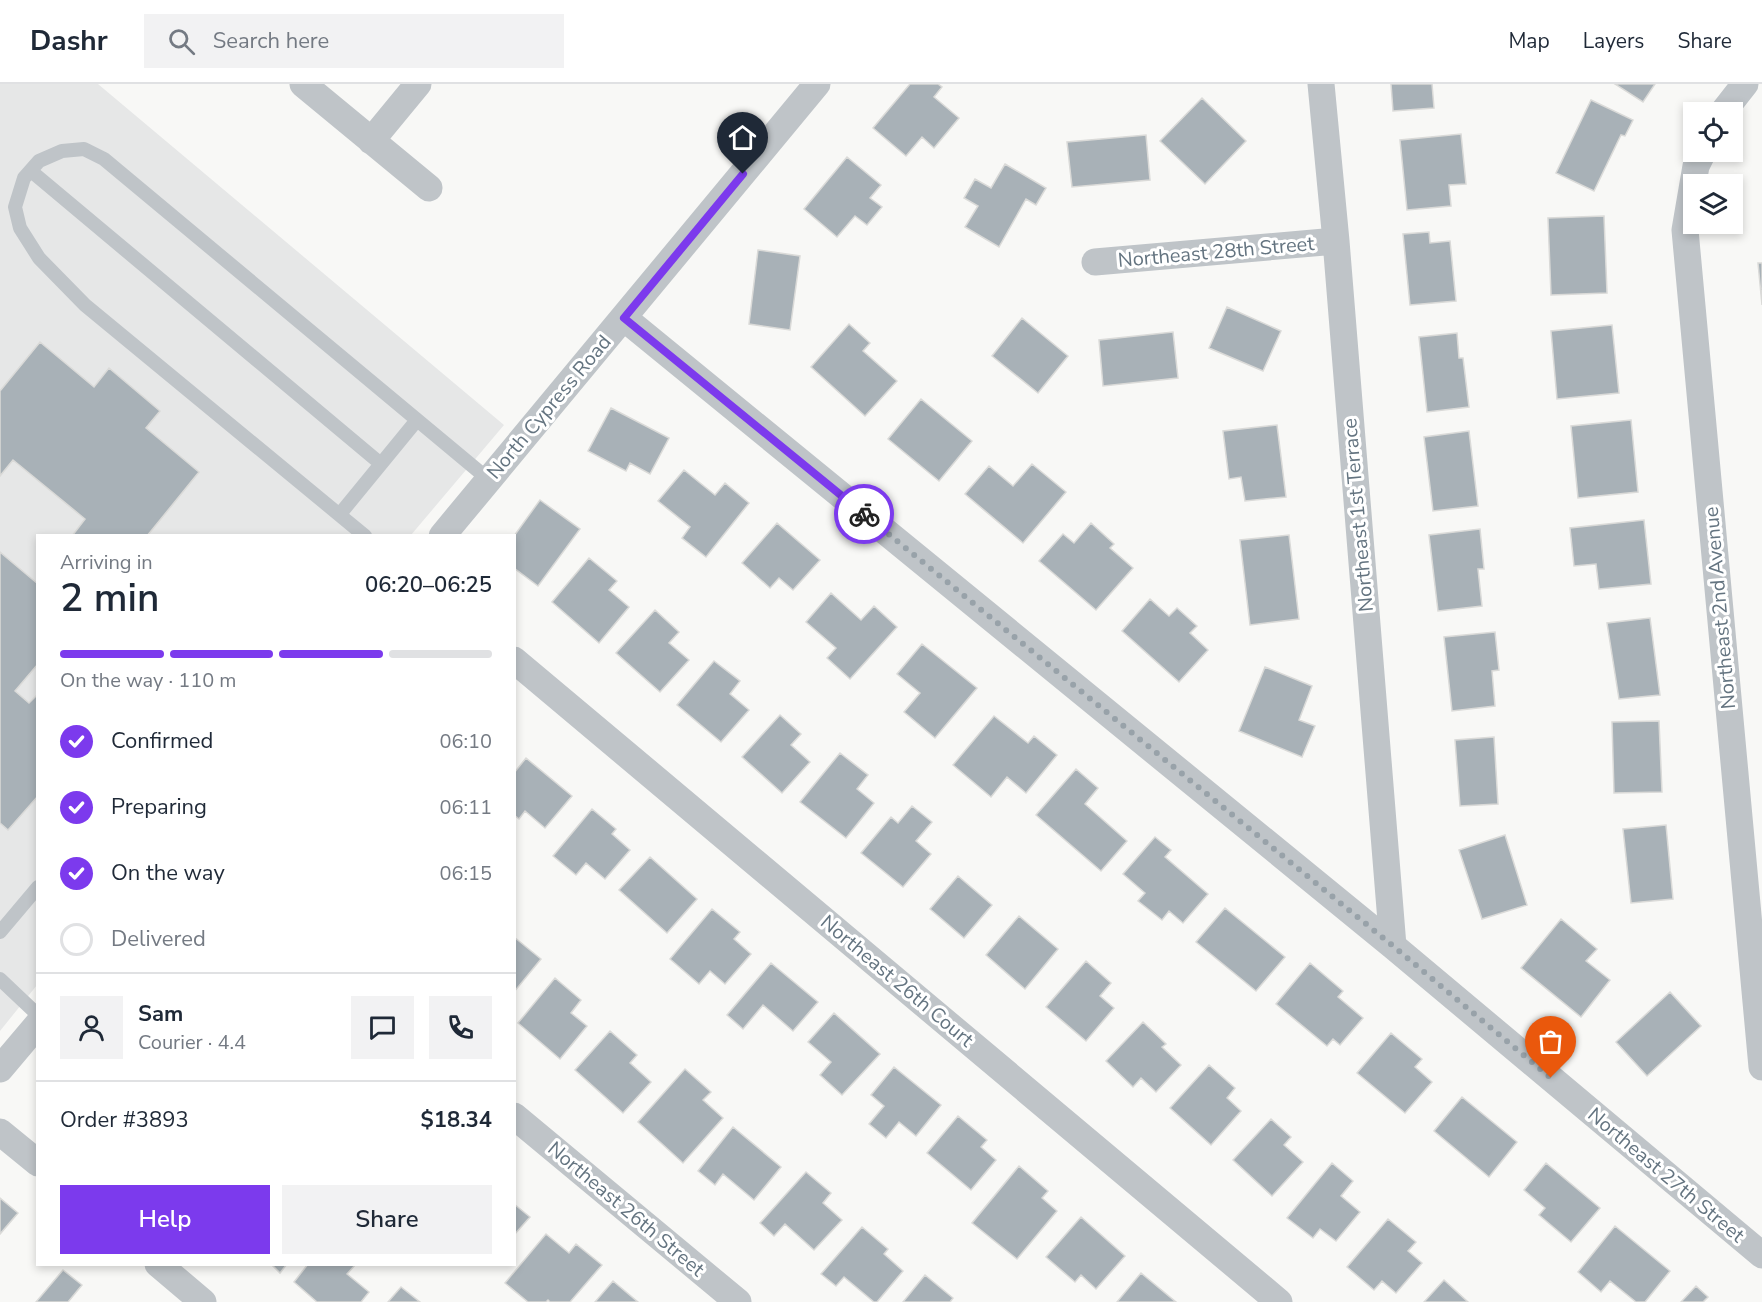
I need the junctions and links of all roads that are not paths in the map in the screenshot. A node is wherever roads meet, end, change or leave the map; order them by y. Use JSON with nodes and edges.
{"nodes":[{"id":1,"x":303,"y":84,"type":"edge"},
{"id":2,"x":418,"y":84,"type":"edge"},
{"id":3,"x":818,"y":84,"type":"edge"},
{"id":4,"x":1321,"y":84,"type":"edge"},
{"id":5,"x":1745,"y":84,"type":"edge"},
{"id":6,"x":1731,"y":102,"type":"edge"},
{"id":7,"x":371,"y":141,"type":"junction"},
{"id":8,"x":1698,"y":162,"type":"edge"},
{"id":9,"x":31,"y":171,"type":"junction"},
{"id":10,"x":429,"y":188,"type":"dead end"},
{"id":11,"x":1336,"y":241,"type":"junction"},
{"id":12,"x":1095,"y":262,"type":"dead end"},
{"id":13,"x":624,"y":318,"type":"junction"},
{"id":14,"x":417,"y":420,"type":"junction"},
{"id":15,"x":381,"y":464,"type":"junction"},
{"id":16,"x":488,"y":479,"type":"junction"},
{"id":17,"x":340,"y":514,"type":"junction"},
{"id":18,"x":363,"y":534,"type":"edge"},
{"id":19,"x":444,"y":534,"type":"edge"},
{"id":20,"x":516,"y":662,"type":"edge"},
{"id":21,"x":36,"y":889,"type":"edge"},
{"id":22,"x":0,"y":932,"type":"edge"},
{"id":23,"x":1393,"y":946,"type":"junction"},
{"id":24,"x":0,"y":979,"type":"edge"},
{"id":25,"x":36,"y":1013,"type":"edge"},
{"id":26,"x":36,"y":1026,"type":"edge"},
{"id":27,"x":1762,"y":1066,"type":"edge"},
{"id":28,"x":0,"y":1069,"type":"edge"},
{"id":29,"x":516,"y":1118,"type":"edge"},
{"id":30,"x":0,"y":1132,"type":"edge"},
{"id":31,"x":36,"y":1161,"type":"edge"},
{"id":32,"x":1762,"y":1255,"type":"edge"},
{"id":33,"x":160,"y":1266,"type":"edge"},
{"id":34,"x":203,"y":1302,"type":"edge"},
{"id":35,"x":738,"y":1302,"type":"edge"},
{"id":36,"x":1279,"y":1302,"type":"edge"}],
"edges":[{"from":1,"to":7,"type":"street"},
{"from":2,"to":7,"type":"street"},
{"from":3,"to":13,"type":"street","name":"North Cypress Road"},
{"from":4,"to":11,"type":"street","name":"Northeast 1st Terrace"},
{"from":5,"to":6,"type":"street"},
{"from":7,"to":10,"type":"street"},
{"from":8,"to":27,"type":"street","name":"Northeast 2nd Avenue"},
{"from":9,"to":14,"type":"lane"},
{"from":9,"to":15,"type":"lane"},
{"from":9,"to":17,"type":"lane"},
{"from":11,"to":12,"type":"street","name":"Northeast 28th Street"},
{"from":11,"to":23,"type":"street","name":"Northeast 1st Terrace"},
{"from":13,"to":16,"type":"street","name":"North Cypress Road"},
{"from":13,"to":23,"type":"street","name":"Northeast 27th Street"},
{"from":14,"to":15,"type":"lane"},
{"from":14,"to":16,"type":"lane"},
{"from":15,"to":17,"type":"lane"},
{"from":16,"to":19,"type":"street","name":"North Cypress Road"},
{"from":17,"to":18,"type":"lane"},
{"from":20,"to":36,"type":"street","name":"Northeast 26th Court"},
{"from":21,"to":22,"type":"lane"},
{"from":23,"to":32,"type":"street","name":"Northeast 27th Street"},
{"from":24,"to":25,"type":"lane"},
{"from":26,"to":28,"type":"street"},
{"from":29,"to":35,"type":"street","name":"Northeast 26th Street"},
{"from":30,"to":31,"type":"street"},
{"from":33,"to":34,"type":"street"}]}
